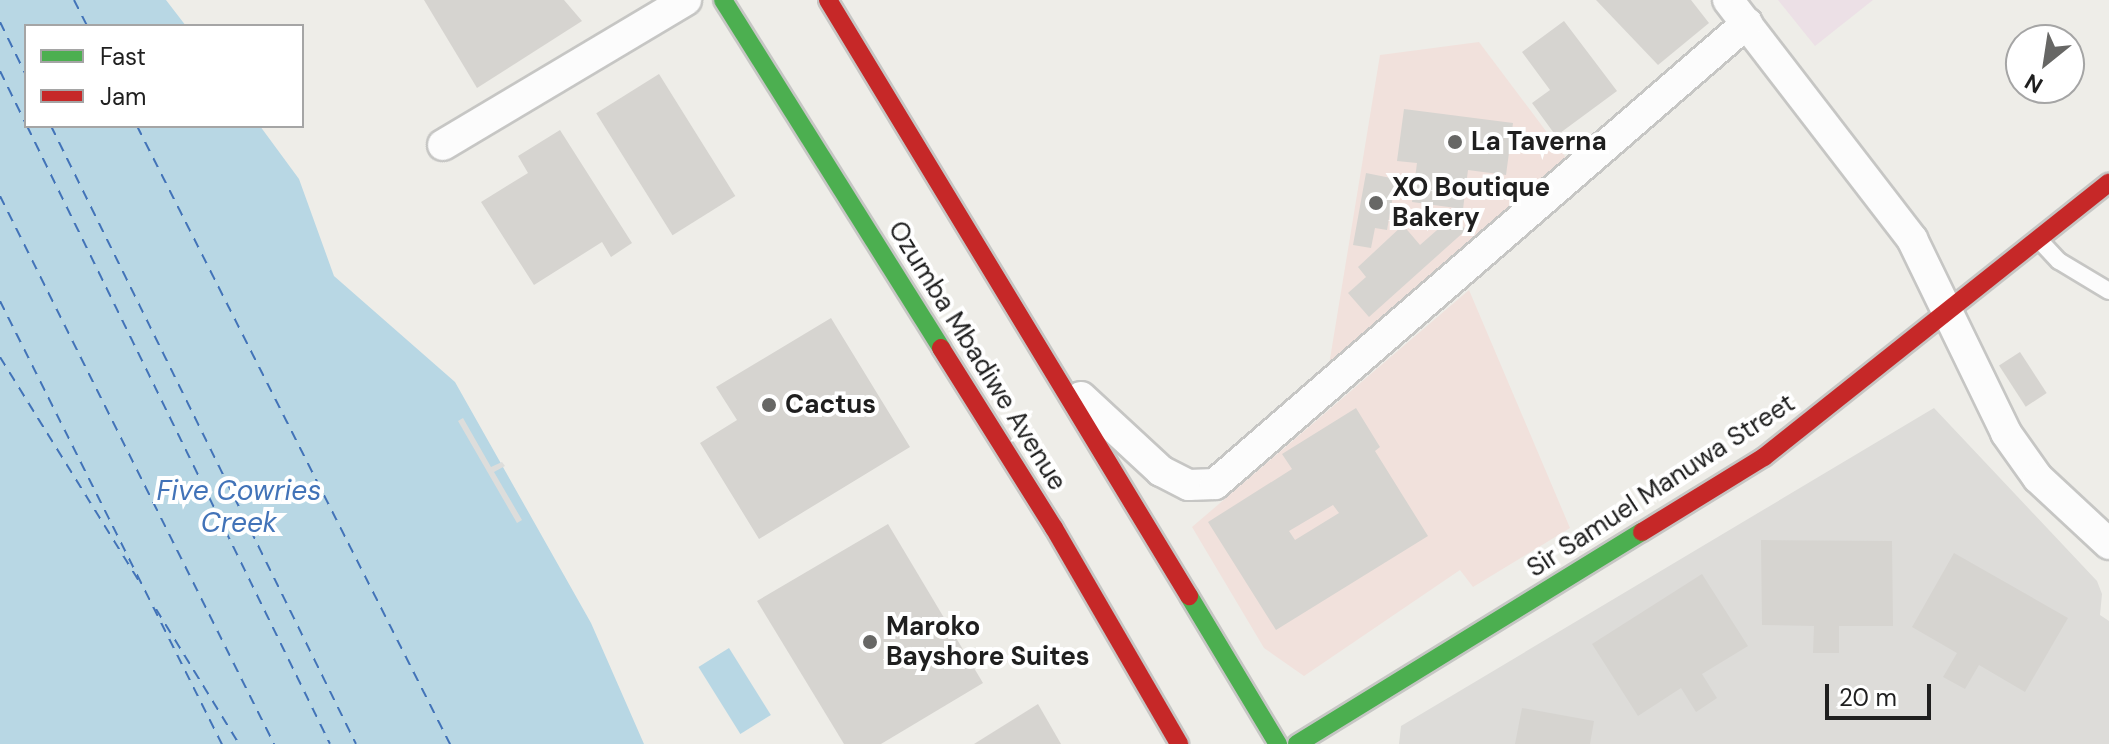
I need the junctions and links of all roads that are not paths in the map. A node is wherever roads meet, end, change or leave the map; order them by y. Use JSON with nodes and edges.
{"nodes":[{"id":1,"x":686,"y":0,"type":"edge"},
{"id":2,"x":723,"y":0,"type":"edge"},
{"id":3,"x":828,"y":0,"type":"edge"},
{"id":4,"x":1738,"y":12,"type":"edge"},
{"id":5,"x":443,"y":145,"type":"dead end"},
{"id":6,"x":2109,"y":183,"type":"edge"},
{"id":7,"x":2039,"y":240,"type":"junction"},
{"id":8,"x":2109,"y":291,"type":"edge"},
{"id":9,"x":1949,"y":315,"type":"junction"},
{"id":10,"x":1055,"y":373,"type":"junction"},
{"id":11,"x":2109,"y":544,"type":"edge"},
{"id":12,"x":1179,"y":744,"type":"edge"},
{"id":13,"x":1278,"y":744,"type":"edge"},
{"id":14,"x":1297,"y":744,"type":"edge"}],
"edges":[{"from":1,"to":5,"type":"street"},
{"from":2,"to":12,"type":"main road","name":"Ozumba Mbadiwe Avenue"},
{"from":3,"to":10,"type":"main road"},
{"from":4,"to":9,"type":"street"},
{"from":4,"to":10,"type":"street"},
{"from":6,"to":7,"type":"main road","name":"Sir Samuel Manuwa Street"},
{"from":7,"to":8,"type":"lane"},
{"from":7,"to":9,"type":"main road","name":"Sir Samuel Manuwa Street"},
{"from":9,"to":11,"type":"street"},
{"from":9,"to":14,"type":"main road","name":"Sir Samuel Manuwa Street"},
{"from":10,"to":13,"type":"main road"}]}
